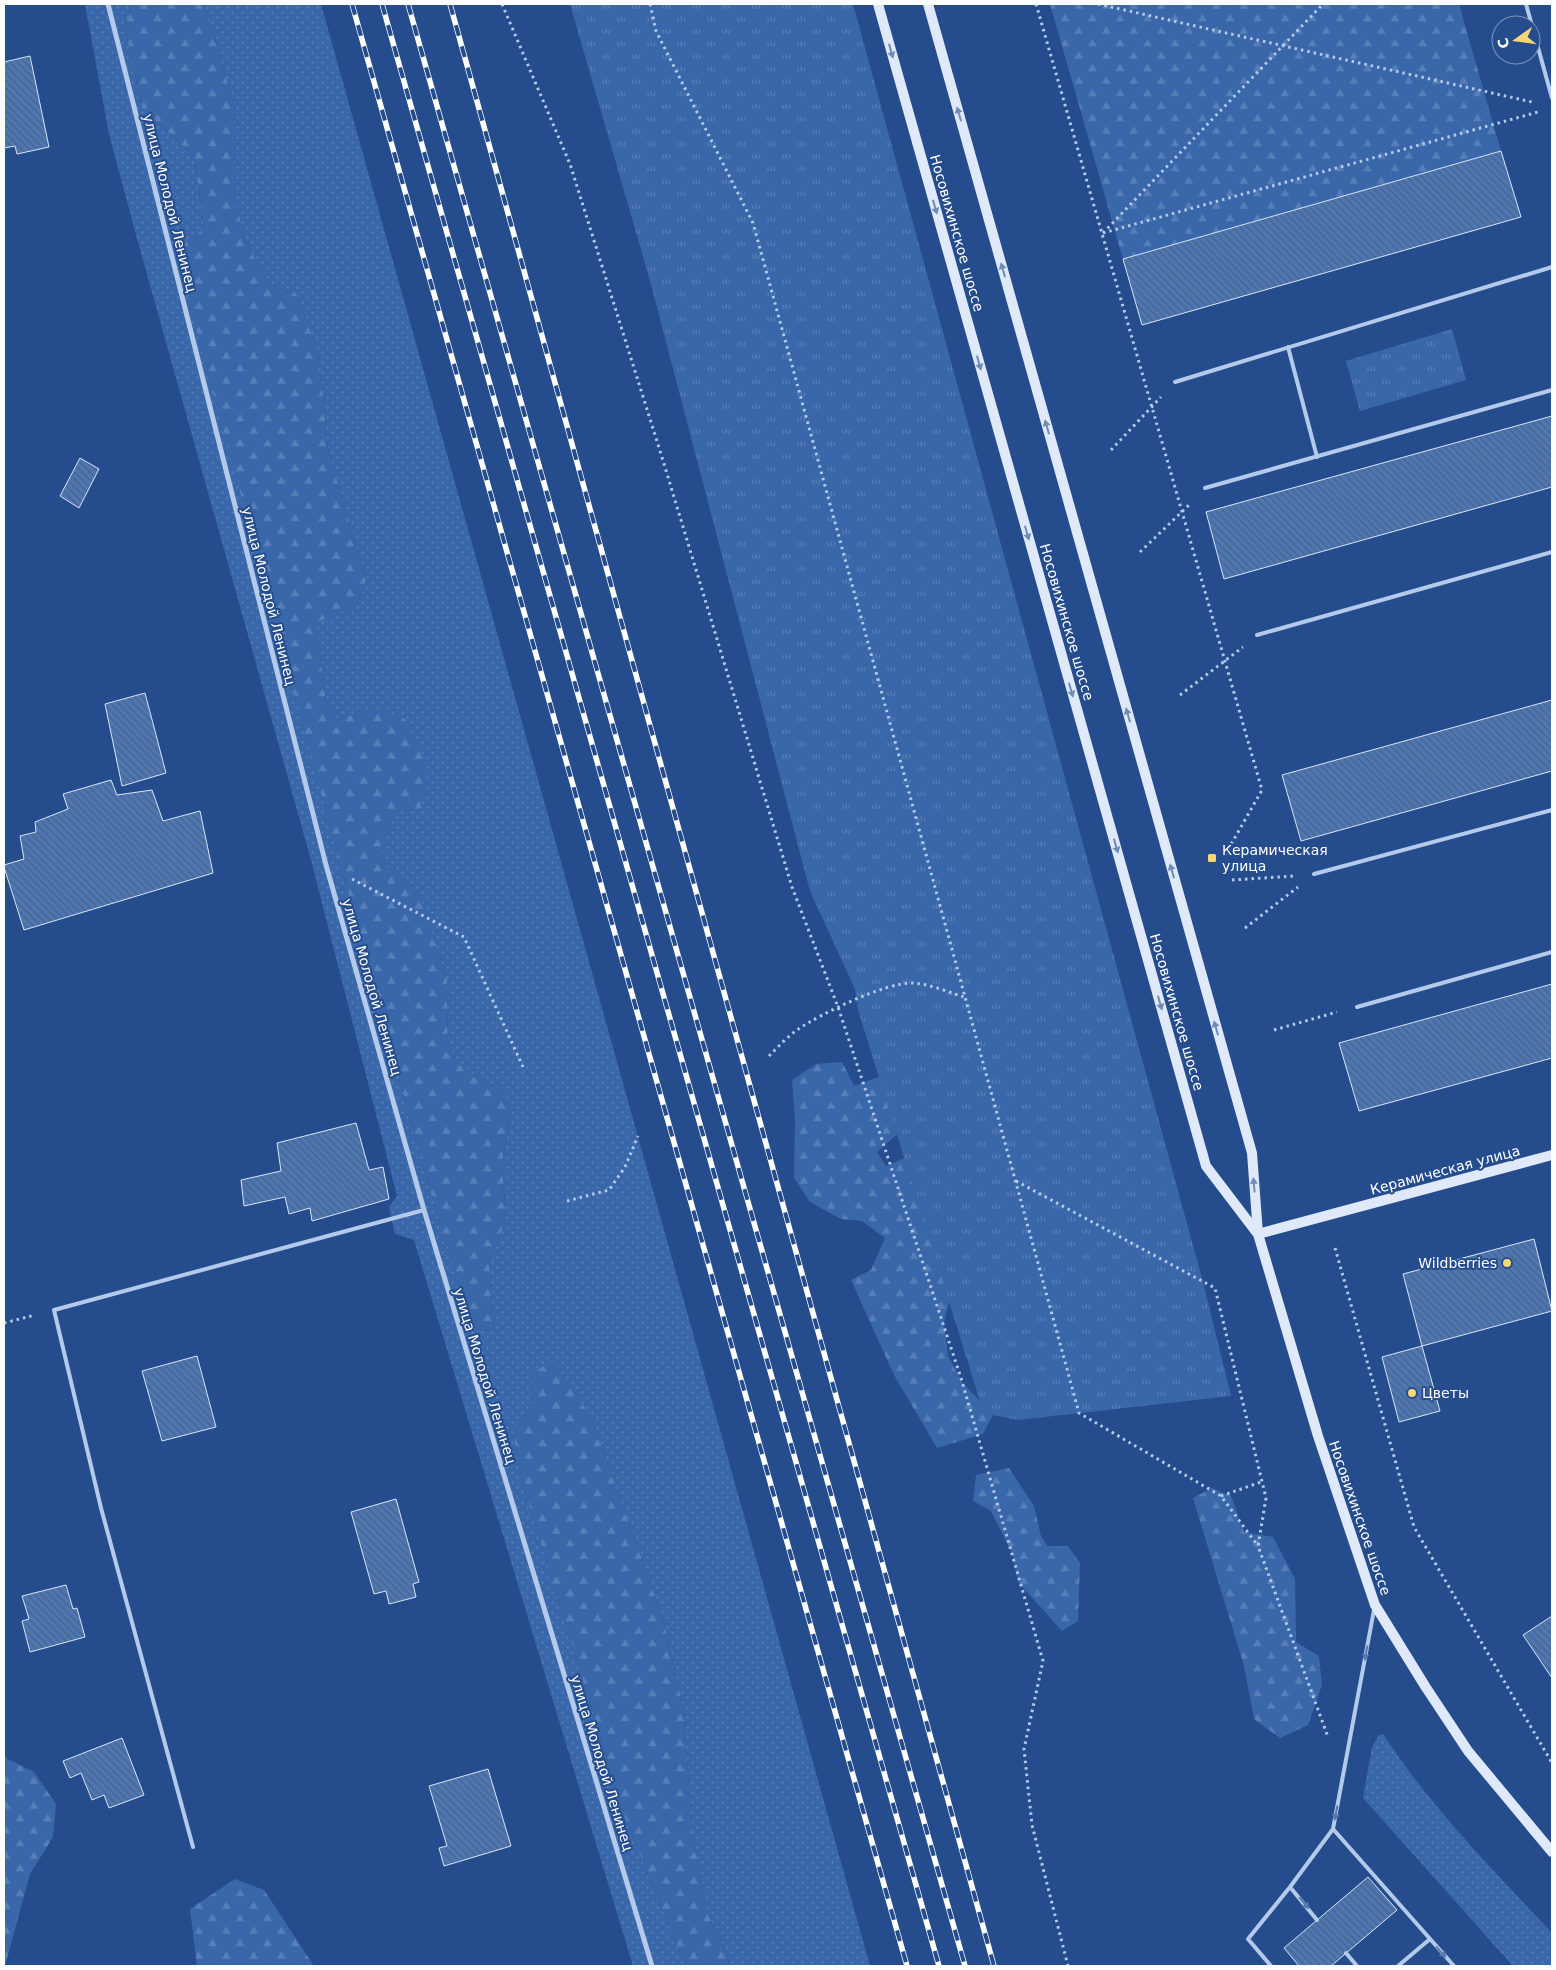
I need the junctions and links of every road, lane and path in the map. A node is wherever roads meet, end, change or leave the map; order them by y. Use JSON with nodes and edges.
{"nodes":[{"id":1,"x":108,"y":4,"type":"edge"},
{"id":2,"x":502,"y":4,"type":"edge"},
{"id":3,"x":650,"y":4,"type":"edge"},
{"id":4,"x":878,"y":4,"type":"edge"},
{"id":5,"x":928,"y":4,"type":"edge"},
{"id":6,"x":1036,"y":4,"type":"edge"},
{"id":7,"x":1098,"y":4,"type":"edge"},
{"id":8,"x":1323,"y":4,"type":"edge"},
{"id":9,"x":1526,"y":4,"type":"edge"},
{"id":10,"x":1283,"y":46,"type":"junction"},
{"id":11,"x":1552,"y":98,"type":"edge"},
{"id":12,"x":1533,"y":102,"type":"dead end"},
{"id":13,"x":1543,"y":110,"type":"dead end"},
{"id":14,"x":1103,"y":233,"type":"junction"},
{"id":15,"x":1552,"y":267,"type":"edge"},
{"id":16,"x":1288,"y":347,"type":"junction"},
{"id":17,"x":1175,"y":382,"type":"joint"},
{"id":18,"x":1552,"y":390,"type":"edge"},
{"id":19,"x":1152,"y":407,"type":"junction"},
{"id":20,"x":1112,"y":450,"type":"dead end"},
{"id":21,"x":1318,"y":457,"type":"junction"},
{"id":22,"x":1205,"y":488,"type":"joint"},
{"id":23,"x":1183,"y":512,"type":"junction"},
{"id":24,"x":1140,"y":552,"type":"dead end"},
{"id":25,"x":1552,"y":552,"type":"edge"},
{"id":26,"x":1257,"y":636,"type":"joint"},
{"id":27,"x":1225,"y":661,"type":"junction"},
{"id":28,"x":1180,"y":695,"type":"dead end"},
{"id":29,"x":1552,"y":810,"type":"edge"},
{"id":30,"x":1225,"y":855,"type":"dead end"},
{"id":31,"x":326,"y":865,"type":"junction"},
{"id":32,"x":1314,"y":874,"type":"junction"},
{"id":33,"x":1232,"y":880,"type":"dead end"},
{"id":34,"x":1245,"y":928,"type":"dead end"},
{"id":35,"x":1552,"y":952,"type":"edge"},
{"id":36,"x":965,"y":998,"type":"junction"},
{"id":37,"x":838,"y":1007,"type":"junction"},
{"id":38,"x":1357,"y":1007,"type":"joint"},
{"id":39,"x":1274,"y":1030,"type":"dead end"},
{"id":40,"x":769,"y":1056,"type":"dead end"},
{"id":41,"x":523,"y":1068,"type":"dead end"},
{"id":42,"x":638,"y":1136,"type":"dead end"},
{"id":43,"x":1552,"y":1155,"type":"edge"},
{"id":44,"x":1015,"y":1181,"type":"junction"},
{"id":45,"x":567,"y":1201,"type":"dead end"},
{"id":46,"x":424,"y":1210,"type":"junction"},
{"id":47,"x":1258,"y":1234,"type":"junction"},
{"id":48,"x":1335,"y":1248,"type":"dead end"},
{"id":49,"x":54,"y":1310,"type":"junction"},
{"id":50,"x":4,"y":1323,"type":"edge"},
{"id":51,"x":1261,"y":1482,"type":"junction"},
{"id":52,"x":1221,"y":1496,"type":"junction"},
{"id":53,"x":1258,"y":1546,"type":"junction"},
{"id":54,"x":1375,"y":1605,"type":"junction"},
{"id":55,"x":1552,"y":1762,"type":"edge"},
{"id":56,"x":1343,"y":1775,"type":"junction"},
{"id":57,"x":1333,"y":1829,"type":"junction"},
{"id":58,"x":193,"y":1847,"type":"dead end"},
{"id":59,"x":1552,"y":1852,"type":"edge"},
{"id":60,"x":1290,"y":1887,"type":"junction"},
{"id":61,"x":1318,"y":1920,"type":"dead end"},
{"id":62,"x":1430,"y":1939,"type":"junction"},
{"id":63,"x":1346,"y":1954,"type":"dead end"},
{"id":64,"x":652,"y":1966,"type":"edge"},
{"id":65,"x":1068,"y":1966,"type":"edge"},
{"id":66,"x":1270,"y":1966,"type":"edge"},
{"id":67,"x":1357,"y":1966,"type":"edge"},
{"id":68,"x":1398,"y":1966,"type":"edge"},
{"id":69,"x":1454,"y":1966,"type":"edge"}],
"edges":[{"from":1,"to":31,"type":"street","name":"улица Молодой Ленинец"},
{"from":2,"to":37,"type":"path"},
{"from":3,"to":36,"type":"path"},
{"from":4,"to":47,"type":"main road","name":"Носовихинское шоссе","one_way":true},
{"from":47,"to":5,"type":"main road","name":"Носовихинское шоссе","one_way":true},
{"from":6,"to":14,"type":"path"},
{"from":7,"to":10,"type":"path"},
{"from":8,"to":10,"type":"path"},
{"from":9,"to":11,"type":"lane"},
{"from":10,"to":12,"type":"path"},
{"from":10,"to":14,"type":"path"},
{"from":13,"to":14,"type":"path"},
{"from":14,"to":19,"type":"path"},
{"from":15,"to":16,"type":"lane"},
{"from":16,"to":17,"type":"lane"},
{"from":16,"to":21,"type":"lane"},
{"from":17,"to":19,"type":"path"},
{"from":18,"to":21,"type":"lane"},
{"from":19,"to":20,"type":"path"},
{"from":19,"to":23,"type":"path"},
{"from":21,"to":22,"type":"lane"},
{"from":22,"to":23,"type":"path"},
{"from":23,"to":24,"type":"path"},
{"from":23,"to":27,"type":"path"},
{"from":25,"to":26,"type":"lane"},
{"from":26,"to":27,"type":"path"},
{"from":27,"to":28,"type":"path"},
{"from":27,"to":30,"type":"path"},
{"from":29,"to":32,"type":"lane"},
{"from":31,"to":41,"type":"path"},
{"from":31,"to":46,"type":"street","name":"улица Молодой Ленинец"},
{"from":32,"to":33,"type":"path"},
{"from":32,"to":34,"type":"path"},
{"from":35,"to":38,"type":"lane"},
{"from":36,"to":37,"type":"path"},
{"from":36,"to":44,"type":"path"},
{"from":37,"to":40,"type":"path"},
{"from":37,"to":65,"type":"path"},
{"from":38,"to":39,"type":"path"},
{"from":42,"to":45,"type":"path"},
{"from":43,"to":47,"type":"main road","name":"Керамическая улица"},
{"from":44,"to":51,"type":"path"},
{"from":44,"to":52,"type":"path"},
{"from":46,"to":49,"type":"lane"},
{"from":46,"to":64,"type":"street","name":"улица Молодой Ленинец"},
{"from":47,"to":54,"type":"main road","name":"Носовихинское шоссе"},
{"from":48,"to":55,"type":"path"},
{"from":49,"to":50,"type":"path"},
{"from":49,"to":58,"type":"lane"},
{"from":51,"to":52,"type":"path"},
{"from":51,"to":53,"type":"path"},
{"from":52,"to":53,"type":"path"},
{"from":53,"to":56,"type":"path"},
{"from":54,"to":56,"type":"lane","one_way":true},
{"from":54,"to":59,"type":"main road","name":"Носовихинское шоссе"},
{"from":56,"to":57,"type":"lane","one_way":true},
{"from":57,"to":60,"type":"lane"},
{"from":57,"to":62,"type":"lane"},
{"from":60,"to":61,"type":"lane","one_way":true},
{"from":60,"to":66,"type":"lane"},
{"from":62,"to":68,"type":"lane"},
{"from":62,"to":69,"type":"lane","one_way":true},
{"from":63,"to":67,"type":"lane"}]}
